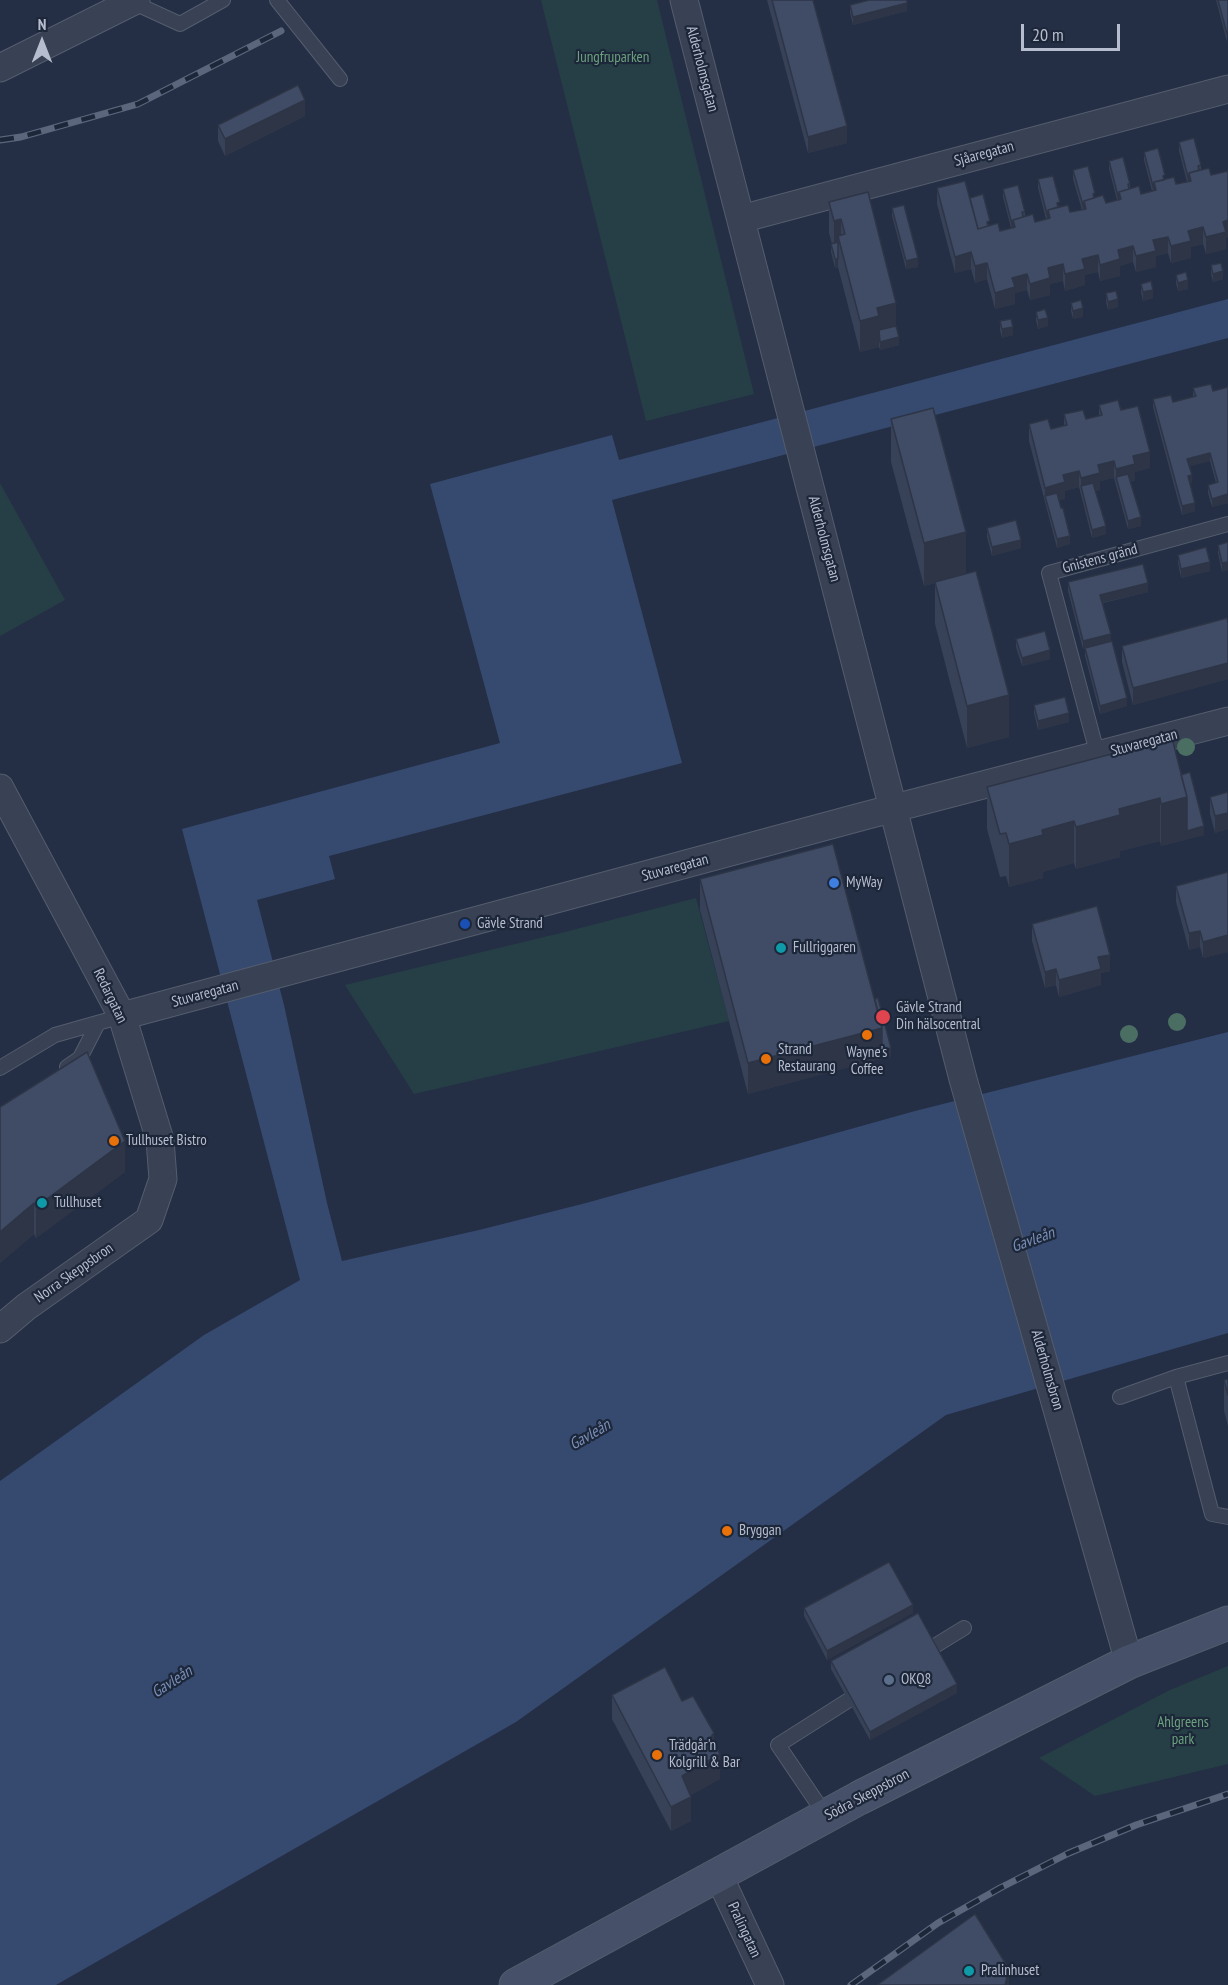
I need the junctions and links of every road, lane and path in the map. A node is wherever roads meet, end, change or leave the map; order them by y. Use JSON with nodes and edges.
{"nodes":[{"id":1,"x":224,"y":0,"type":"edge"},
{"id":2,"x":277,"y":0,"type":"edge"},
{"id":3,"x":684,"y":0,"type":"edge"},
{"id":4,"x":134,"y":1,"type":"edge"},
{"id":5,"x":0,"y":68,"type":"edge"},
{"id":6,"x":340,"y":79,"type":"dead end"},
{"id":7,"x":1228,"y":89,"type":"edge"},
{"id":8,"x":741,"y":219,"type":"junction"},
{"id":9,"x":1228,"y":524,"type":"edge"},
{"id":10,"x":1228,"y":722,"type":"edge"},
{"id":11,"x":1098,"y":756,"type":"junction"},
{"id":12,"x":0,"y":788,"type":"edge"},
{"id":13,"x":893,"y":810,"type":"junction"},
{"id":14,"x":110,"y":1020,"type":"junction"},
{"id":15,"x":0,"y":1068,"type":"edge"},
{"id":16,"x":50,"y":1077,"type":"edge"},
{"id":17,"x":963,"y":1079,"type":"joint"},
{"id":18,"x":150,"y":1220,"type":"joint"},
{"id":19,"x":0,"y":1329,"type":"edge"},
{"id":20,"x":1228,"y":1363,"type":"edge"},
{"id":21,"x":1176,"y":1377,"type":"junction"},
{"id":22,"x":1120,"y":1396,"type":"dead end"},
{"id":23,"x":1228,"y":1517,"type":"edge"},
{"id":24,"x":1228,"y":1623,"type":"edge"},
{"id":25,"x":964,"y":1628,"type":"dead end"},
{"id":26,"x":1129,"y":1662,"type":"junction"},
{"id":27,"x":905,"y":1665,"type":"edge"},
{"id":28,"x":876,"y":1683,"type":"edge"},
{"id":29,"x":826,"y":1816,"type":"junction"},
{"id":30,"x":718,"y":1874,"type":"junction"},
{"id":31,"x":516,"y":1985,"type":"edge"},
{"id":32,"x":770,"y":1985,"type":"edge"}],
"edges":[{"from":1,"to":4,"type":"lane"},
{"from":2,"to":6,"type":"lane"},
{"from":3,"to":8,"type":"street","name":"Alderholmsgatan"},
{"from":4,"to":5,"type":"street"},
{"from":7,"to":8,"type":"street","name":"Sjåaregatan"},
{"from":8,"to":13,"type":"street","name":"Alderholmsgatan"},
{"from":9,"to":11,"type":"lane","name":"Gnistens gränd"},
{"from":10,"to":11,"type":"street","name":"Stuvaregatan"},
{"from":11,"to":13,"type":"street","name":"Stuvaregatan"},
{"from":12,"to":14,"type":"street","name":"Redargatan"},
{"from":13,"to":14,"type":"street","name":"Stuvaregatan"},
{"from":13,"to":17,"type":"street","name":"Alderholmsgatan"},
{"from":14,"to":15,"type":"lane"},
{"from":14,"to":16,"type":"lane"},
{"from":14,"to":18,"type":"street","name":"Redargatan"},
{"from":17,"to":26,"type":"street","name":"Alderholmsbron"},
{"from":18,"to":19,"type":"street","name":"Norra Skeppsbron"},
{"from":20,"to":21,"type":"lane"},
{"from":21,"to":22,"type":"lane"},
{"from":21,"to":23,"type":"lane"},
{"from":24,"to":26,"type":"street","name":"Södra Skeppsbron"},
{"from":25,"to":27,"type":"lane"},
{"from":26,"to":29,"type":"street","name":"Södra Skeppsbron"},
{"from":28,"to":29,"type":"lane"},
{"from":29,"to":30,"type":"street","name":"Södra Skeppsbron"},
{"from":30,"to":31,"type":"street","name":"Södra Skeppsbron"},
{"from":30,"to":32,"type":"street","name":"Pralingatan"}]}
